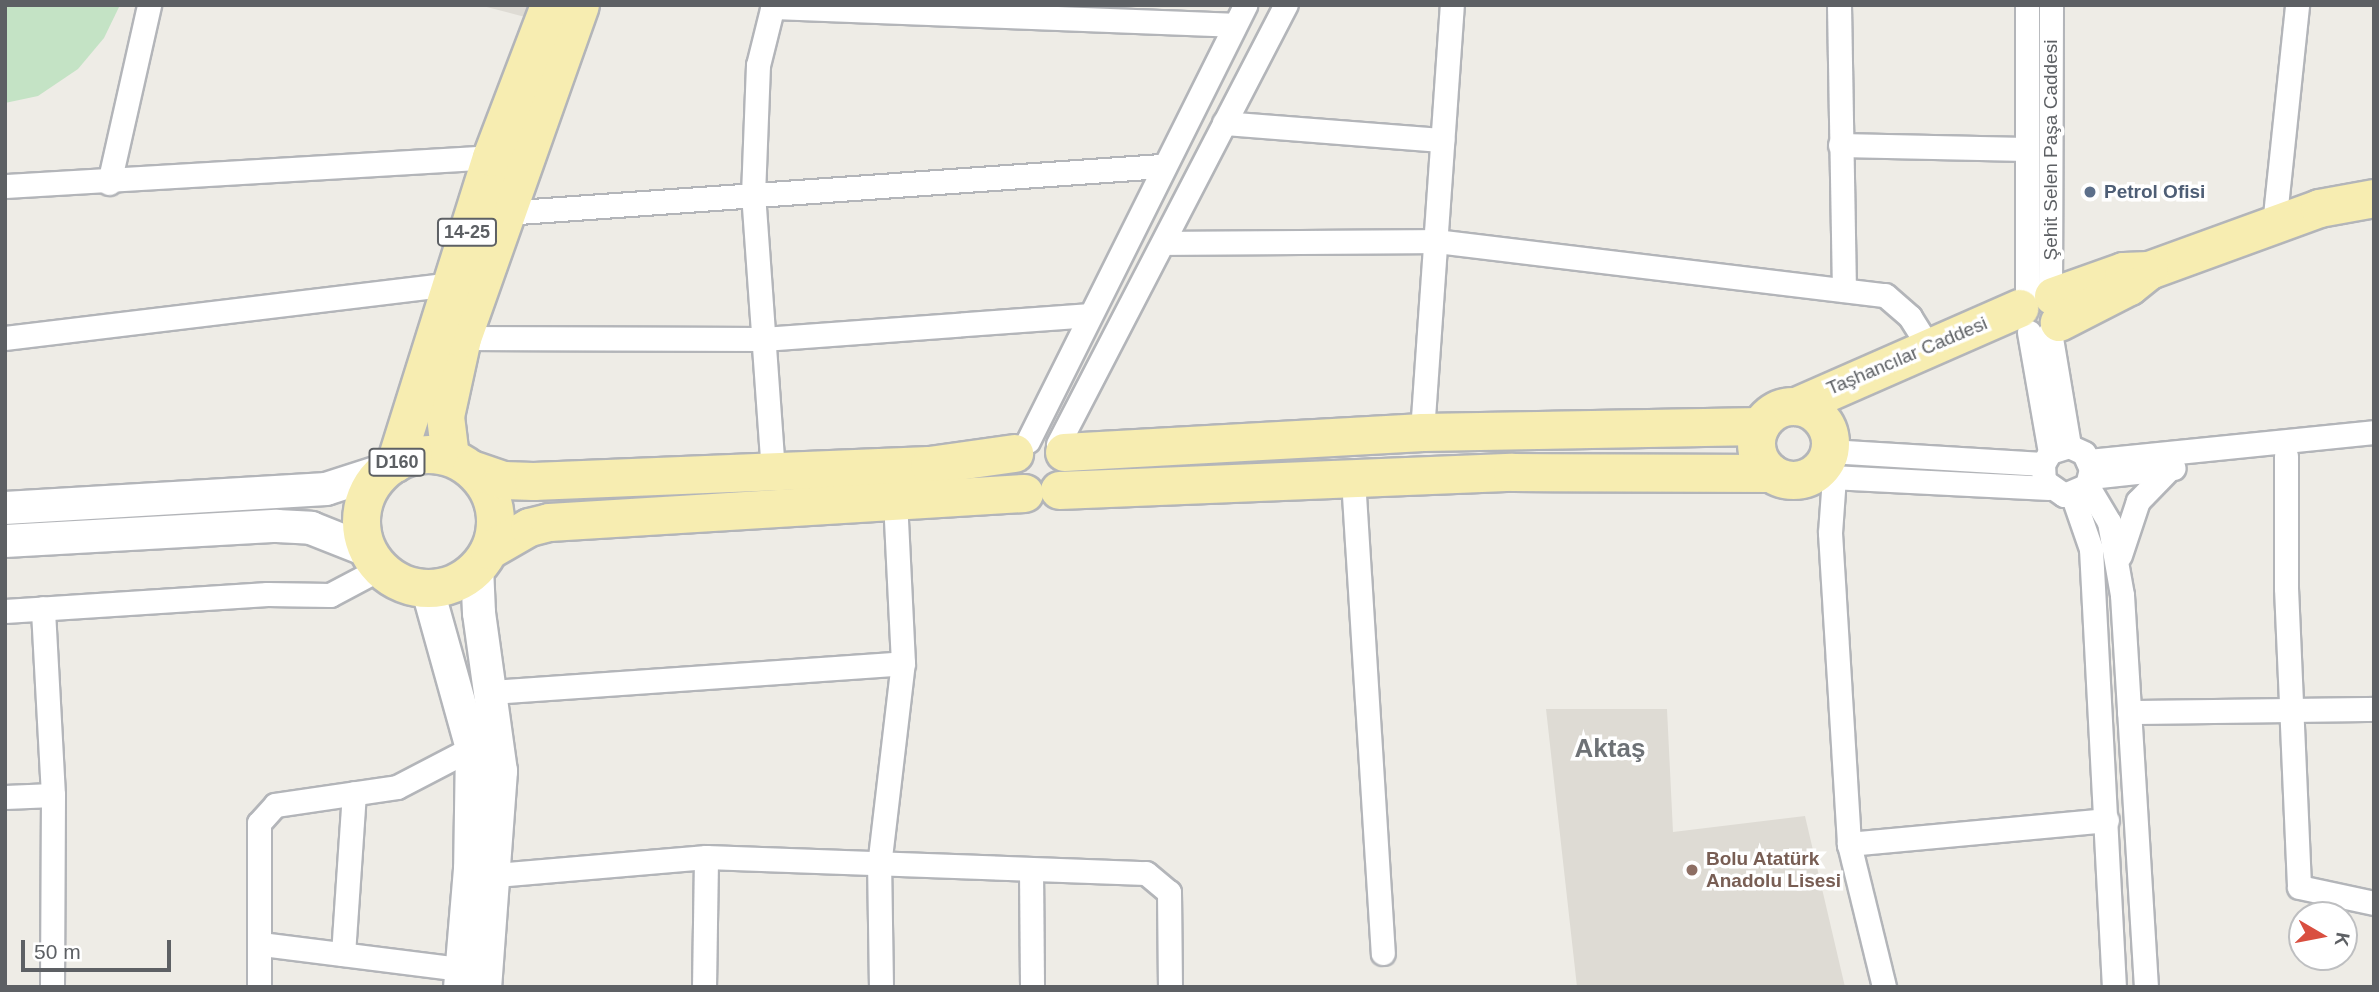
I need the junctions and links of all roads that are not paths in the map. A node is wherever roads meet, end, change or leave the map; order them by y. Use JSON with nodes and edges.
{"nodes":[{"id":1,"x":149,"y":5,"type":"edge"},
{"id":2,"x":550,"y":5,"type":"edge"},
{"id":3,"x":580,"y":5,"type":"edge"},
{"id":4,"x":1286,"y":5,"type":"edge"},
{"id":5,"x":1452,"y":5,"type":"edge"},
{"id":6,"x":1839,"y":5,"type":"edge"},
{"id":7,"x":2027,"y":5,"type":"edge"},
{"id":8,"x":2051,"y":5,"type":"edge"},
{"id":9,"x":2297,"y":5,"type":"edge"},
{"id":10,"x":772,"y":6,"type":"edge"},
{"id":11,"x":1240,"y":15,"type":"edge"},
{"id":12,"x":1224,"y":123,"type":"junction"},
{"id":13,"x":1442,"y":140,"type":"junction"},
{"id":14,"x":1840,"y":145,"type":"junction"},
{"id":15,"x":2026,"y":149,"type":"junction"},
{"id":16,"x":491,"y":157,"type":"junction"},
{"id":17,"x":1161,"y":166,"type":"junction"},
{"id":18,"x":109,"y":183,"type":"junction"},
{"id":19,"x":5,"y":186,"type":"edge"},
{"id":20,"x":753,"y":193,"type":"junction"},
{"id":21,"x":2374,"y":198,"type":"edge"},
{"id":22,"x":504,"y":213,"type":"junction"},
{"id":23,"x":2274,"y":225,"type":"junction"},
{"id":24,"x":1436,"y":241,"type":"junction"},
{"id":25,"x":1164,"y":243,"type":"junction"},
{"id":26,"x":450,"y":284,"type":"junction"},
{"id":27,"x":1844,"y":290,"type":"junction"},
{"id":28,"x":2039,"y":313,"type":"junction"},
{"id":29,"x":1087,"y":315,"type":"junction"},
{"id":30,"x":5,"y":338,"type":"edge"},
{"id":31,"x":461,"y":338,"type":"junction"},
{"id":32,"x":763,"y":339,"type":"junction"},
{"id":33,"x":1929,"y":348,"type":"junction"},
{"id":34,"x":1760,"y":426,"type":"junction"},
{"id":35,"x":1422,"y":432,"type":"junction"},
{"id":36,"x":2374,"y":432,"type":"edge"},
{"id":37,"x":1041,"y":447,"type":"junction"},
{"id":38,"x":1818,"y":447,"type":"junction"},
{"id":39,"x":2374,"y":448,"type":"edge"},
{"id":40,"x":2054,"y":454,"type":"junction"},
{"id":41,"x":2286,"y":456,"type":"junction"},
{"id":42,"x":461,"y":463,"type":"junction"},
{"id":43,"x":390,"y":467,"type":"junction"},
{"id":44,"x":2169,"y":469,"type":"junction"},
{"id":45,"x":773,"y":472,"type":"junction"},
{"id":46,"x":1771,"y":473,"type":"junction"},
{"id":47,"x":1353,"y":479,"type":"junction"},
{"id":48,"x":2084,"y":479,"type":"junction"},
{"id":49,"x":2049,"y":488,"type":"junction"},
{"id":50,"x":1042,"y":492,"type":"junction"},
{"id":51,"x":895,"y":502,"type":"junction"},
{"id":52,"x":5,"y":508,"type":"edge"},
{"id":53,"x":5,"y":541,"type":"edge"},
{"id":54,"x":483,"y":558,"type":"junction"},
{"id":55,"x":375,"y":560,"type":"junction"},
{"id":56,"x":2118,"y":565,"type":"junction"},
{"id":57,"x":427,"y":587,"type":"junction"},
{"id":58,"x":43,"y":608,"type":"junction"},
{"id":59,"x":5,"y":611,"type":"edge"},
{"id":60,"x":903,"y":663,"type":"junction"},
{"id":61,"x":492,"y":692,"type":"junction"},
{"id":62,"x":2374,"y":709,"type":"edge"},
{"id":63,"x":2129,"y":712,"type":"junction"},
{"id":64,"x":2290,"y":712,"type":"junction"},
{"id":65,"x":472,"y":748,"type":"junction"},
{"id":66,"x":354,"y":793,"type":"junction"},
{"id":67,"x":53,"y":795,"type":"junction"},
{"id":68,"x":5,"y":797,"type":"edge"},
{"id":69,"x":2106,"y":820,"type":"junction"},
{"id":70,"x":1849,"y":844,"type":"junction"},
{"id":71,"x":706,"y":857,"type":"junction"},
{"id":72,"x":879,"y":866,"type":"junction"},
{"id":73,"x":1031,"y":870,"type":"junction"},
{"id":74,"x":496,"y":875,"type":"junction"},
{"id":75,"x":2374,"y":903,"type":"edge"},
{"id":76,"x":262,"y":944,"type":"junction"},
{"id":77,"x":1383,"y":953,"type":"dead end"},
{"id":78,"x":343,"y":954,"type":"junction"},
{"id":79,"x":469,"y":981,"type":"edge"},
{"id":80,"x":52,"y":987,"type":"edge"},
{"id":81,"x":258,"y":987,"type":"edge"},
{"id":82,"x":704,"y":987,"type":"edge"},
{"id":83,"x":881,"y":987,"type":"edge"},
{"id":84,"x":1032,"y":987,"type":"edge"},
{"id":85,"x":1170,"y":987,"type":"edge"},
{"id":86,"x":1884,"y":987,"type":"edge"},
{"id":87,"x":2114,"y":987,"type":"edge"},
{"id":88,"x":2146,"y":987,"type":"edge"}],
"edges":[{"from":1,"to":18,"type":"street"},
{"from":2,"to":16,"type":"main road","number":"14-25"},
{"from":3,"to":22,"type":"main road","number":"14-25"},
{"from":4,"to":12,"type":"street"},
{"from":5,"to":13,"type":"street"},
{"from":6,"to":14,"type":"street"},
{"from":7,"to":15,"type":"street"},
{"from":8,"to":28,"type":"street","name":"Şehit Selen Paşa Caddesi"},
{"from":9,"to":23,"type":"street"},
{"from":10,"to":11,"type":"street"},
{"from":10,"to":20,"type":"street"},
{"from":11,"to":17,"type":"street"},
{"from":12,"to":13,"type":"street"},
{"from":12,"to":25,"type":"street"},
{"from":13,"to":24,"type":"street"},
{"from":14,"to":15,"type":"street"},
{"from":14,"to":27,"type":"street"},
{"from":15,"to":28,"type":"street"},
{"from":16,"to":18,"type":"street"},
{"from":16,"to":26,"type":"main road","number":"14-25"},
{"from":17,"to":20,"type":"street"},
{"from":17,"to":29,"type":"street"},
{"from":18,"to":19,"type":"street"},
{"from":20,"to":22,"type":"street"},
{"from":20,"to":32,"type":"street"},
{"from":21,"to":23,"type":"main road"},
{"from":22,"to":31,"type":"main road","number":"14-25"},
{"from":23,"to":28,"type":"main road"},
{"from":24,"to":25,"type":"street"},
{"from":24,"to":27,"type":"street"},
{"from":24,"to":35,"type":"street"},
{"from":25,"to":37,"type":"street"},
{"from":26,"to":30,"type":"street"},
{"from":26,"to":43,"type":"main road","number":"14-25"},
{"from":27,"to":33,"type":"street"},
{"from":28,"to":33,"type":"main road","name":"Taşhancılar Caddesi"},
{"from":28,"to":38,"type":"main road","name":"Taşhancılar Caddesi"},
{"from":28,"to":40,"type":"street"},
{"from":29,"to":32,"type":"street"},
{"from":29,"to":37,"type":"street"},
{"from":31,"to":32,"type":"street"},
{"from":31,"to":42,"type":"main road","number":"14-25"},
{"from":32,"to":45,"type":"street"},
{"from":33,"to":38,"type":"main road","name":"Taşhancılar Caddesi"},
{"from":34,"to":35,"type":"main road"},
{"from":34,"to":38,"type":"main road"},
{"from":34,"to":46,"type":"main road"},
{"from":35,"to":37,"type":"main road"},
{"from":36,"to":48,"type":"street"},
{"from":37,"to":45,"type":"main road"},
{"from":37,"to":50,"type":"main road"},
{"from":37,"to":50,"type":"main road"},
{"from":38,"to":40,"type":"street"},
{"from":38,"to":46,"type":"main road"},
{"from":38,"to":49,"type":"street"},
{"from":38,"to":70,"type":"street"},
{"from":39,"to":41,"type":"street"},
{"from":40,"to":48,"type":"street"},
{"from":40,"to":49,"type":"street"},
{"from":41,"to":44,"type":"street"},
{"from":41,"to":64,"type":"street"},
{"from":42,"to":43,"type":"main road","number":"D160"},
{"from":42,"to":45,"type":"main road"},
{"from":42,"to":54,"type":"main road"},
{"from":43,"to":52,"type":"main road"},
{"from":43,"to":55,"type":"main road","number":"D160"},
{"from":44,"to":48,"type":"street"},
{"from":44,"to":56,"type":"street"},
{"from":46,"to":47,"type":"main road"},
{"from":47,"to":50,"type":"main road"},
{"from":47,"to":77,"type":"street"},
{"from":48,"to":49,"type":"street"},
{"from":48,"to":56,"type":"street"},
{"from":48,"to":69,"type":"street"},
{"from":50,"to":51,"type":"main road"},
{"from":51,"to":54,"type":"main road"},
{"from":51,"to":60,"type":"street"},
{"from":53,"to":55,"type":"main road"},
{"from":54,"to":57,"type":"main road"},
{"from":54,"to":61,"type":"main road"},
{"from":55,"to":57,"type":"main road"},
{"from":55,"to":58,"type":"street"},
{"from":56,"to":63,"type":"street"},
{"from":57,"to":65,"type":"main road"},
{"from":58,"to":59,"type":"street"},
{"from":58,"to":67,"type":"street"},
{"from":60,"to":61,"type":"street"},
{"from":60,"to":72,"type":"street"},
{"from":61,"to":74,"type":"main road"},
{"from":62,"to":64,"type":"street"},
{"from":63,"to":64,"type":"street"},
{"from":63,"to":88,"type":"street"},
{"from":64,"to":75,"type":"street"},
{"from":65,"to":66,"type":"street"},
{"from":65,"to":79,"type":"main road"},
{"from":66,"to":76,"type":"street"},
{"from":66,"to":78,"type":"street"},
{"from":67,"to":68,"type":"street"},
{"from":67,"to":80,"type":"street"},
{"from":69,"to":70,"type":"street"},
{"from":69,"to":87,"type":"street"},
{"from":70,"to":86,"type":"street"},
{"from":71,"to":72,"type":"street"},
{"from":71,"to":74,"type":"street"},
{"from":71,"to":82,"type":"street"},
{"from":72,"to":73,"type":"street"},
{"from":72,"to":83,"type":"street"},
{"from":73,"to":84,"type":"street"},
{"from":73,"to":85,"type":"street"},
{"from":74,"to":79,"type":"main road"},
{"from":76,"to":78,"type":"street"},
{"from":76,"to":81,"type":"street"},
{"from":78,"to":79,"type":"street"}]}
